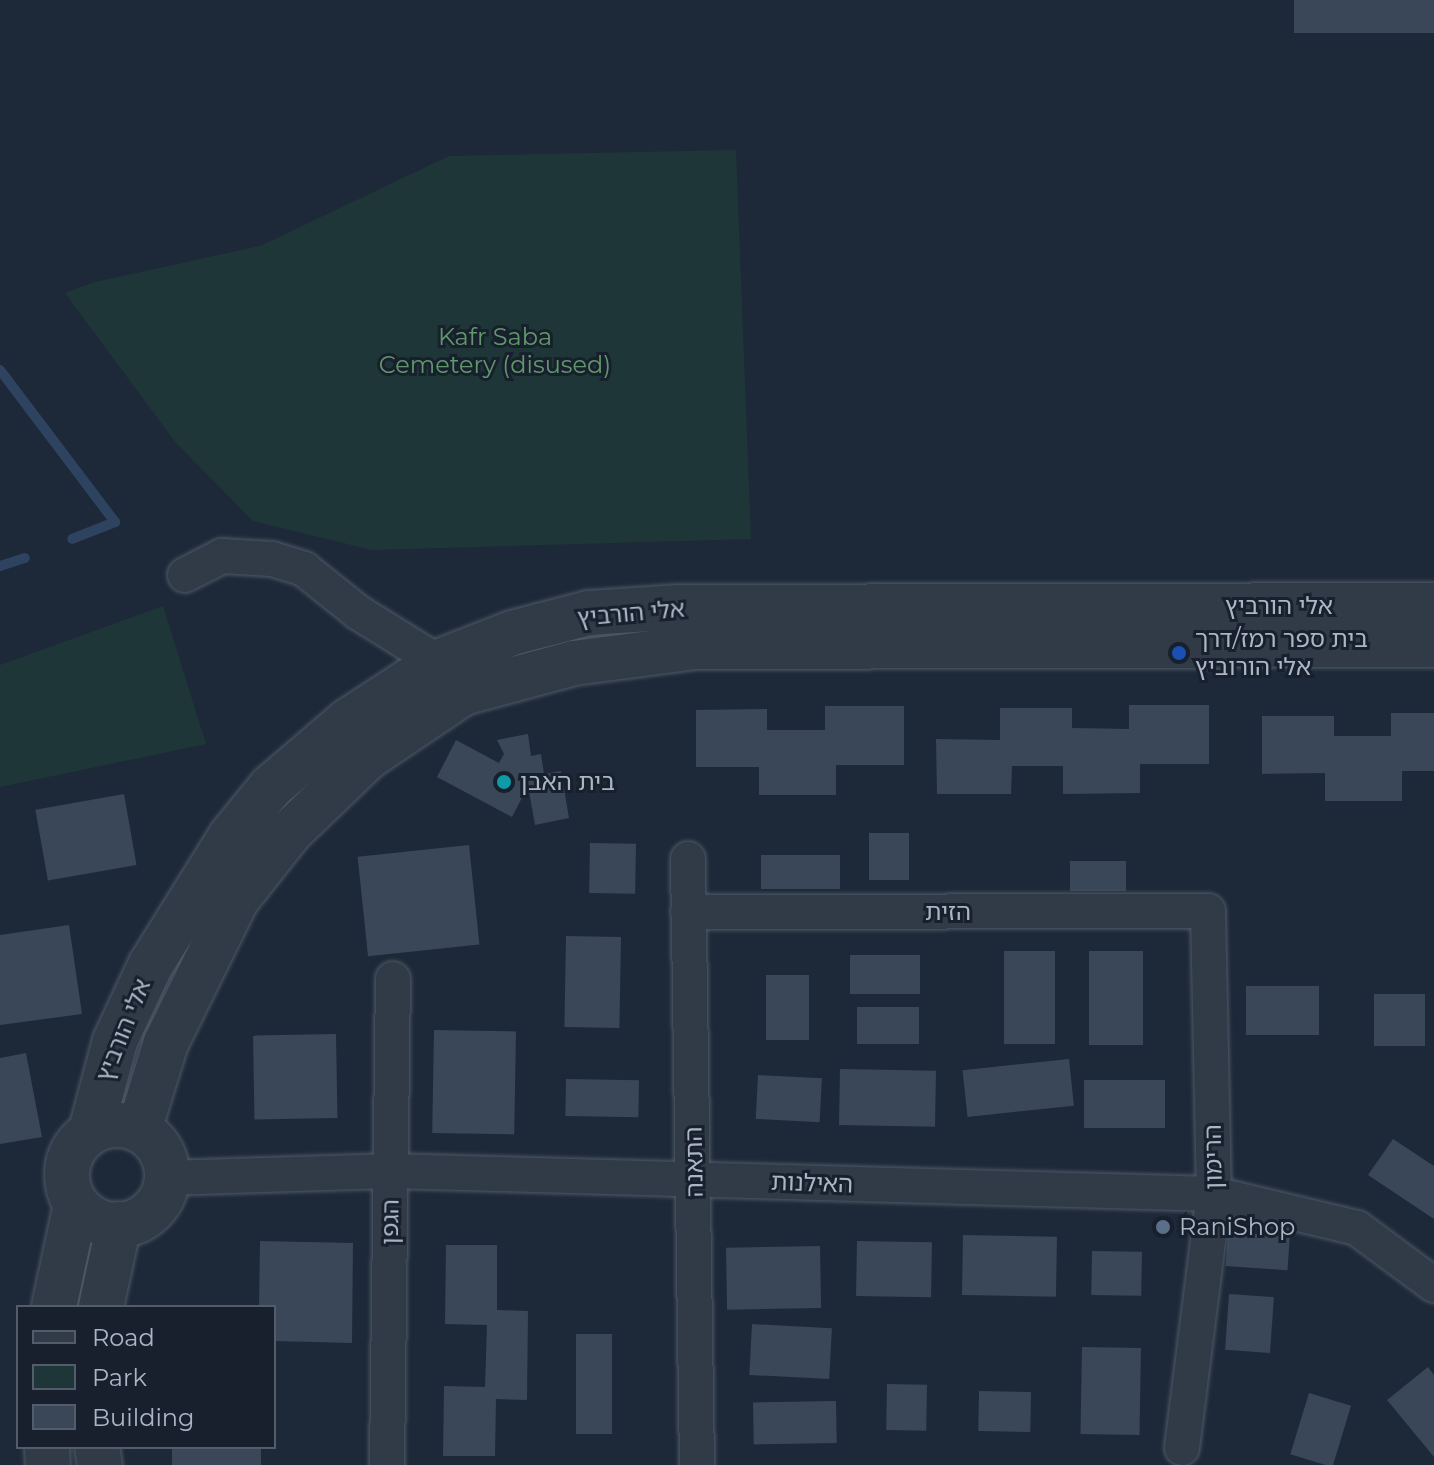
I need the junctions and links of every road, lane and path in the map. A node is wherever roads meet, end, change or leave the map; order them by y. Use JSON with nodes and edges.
{"nodes":[{"id":1,"x":185,"y":575,"type":"dead end"},
{"id":2,"x":1434,"y":605,"type":"edge"},
{"id":3,"x":1434,"y":645,"type":"edge"},
{"id":4,"x":438,"y":662,"type":"junction"},
{"id":5,"x":688,"y":859,"type":"dead end"},
{"id":6,"x":1208,"y":911,"type":"joint"},
{"id":7,"x":688,"y":912,"type":"junction"},
{"id":8,"x":393,"y":979,"type":"dead end"},
{"id":9,"x":139,"y":1130,"type":"junction"},
{"id":10,"x":91,"y":1131,"type":"junction"},
{"id":11,"x":391,"y":1171,"type":"junction"},
{"id":12,"x":167,"y":1178,"type":"junction"},
{"id":13,"x":695,"y":1179,"type":"junction"},
{"id":14,"x":1214,"y":1194,"type":"junction"},
{"id":15,"x":76,"y":1204,"type":"junction"},
{"id":16,"x":119,"y":1224,"type":"junction"},
{"id":17,"x":1434,"y":1285,"type":"edge"},
{"id":18,"x":54,"y":1305,"type":"edge"},
{"id":19,"x":101,"y":1305,"type":"edge"},
{"id":20,"x":1182,"y":1448,"type":"dead end"},
{"id":21,"x":697,"y":1463,"type":"edge"},
{"id":22,"x":387,"y":1465,"type":"edge"}],
"edges":[{"from":1,"to":4,"type":"street"},
{"from":2,"to":4,"type":"street","name":"אלי הורביץ"},
{"from":3,"to":9,"type":"street","name":"אלי הורביץ"},
{"from":4,"to":10,"type":"street","name":"אלי הורביץ"},
{"from":5,"to":7,"type":"street","name":"התאנה"},
{"from":6,"to":7,"type":"street","name":"הזית"},
{"from":6,"to":14,"type":"street","name":"הרימון"},
{"from":7,"to":13,"type":"street","name":"התאנה"},
{"from":8,"to":11,"type":"street","name":"הגפן"},
{"from":9,"to":10,"type":"street"},
{"from":9,"to":12,"type":"street"},
{"from":10,"to":15,"type":"street"},
{"from":11,"to":12,"type":"street","name":"האילנות"},
{"from":11,"to":13,"type":"street","name":"האילנות"},
{"from":11,"to":22,"type":"street","name":"הגפן"},
{"from":12,"to":16,"type":"street"},
{"from":13,"to":14,"type":"street","name":"האילנות"},
{"from":13,"to":21,"type":"street","name":"התאנה"},
{"from":14,"to":17,"type":"street","name":"האילנות"},
{"from":14,"to":20,"type":"street","name":"הרימון"},
{"from":15,"to":16,"type":"street"},
{"from":15,"to":18,"type":"street"},
{"from":16,"to":19,"type":"street"}]}
